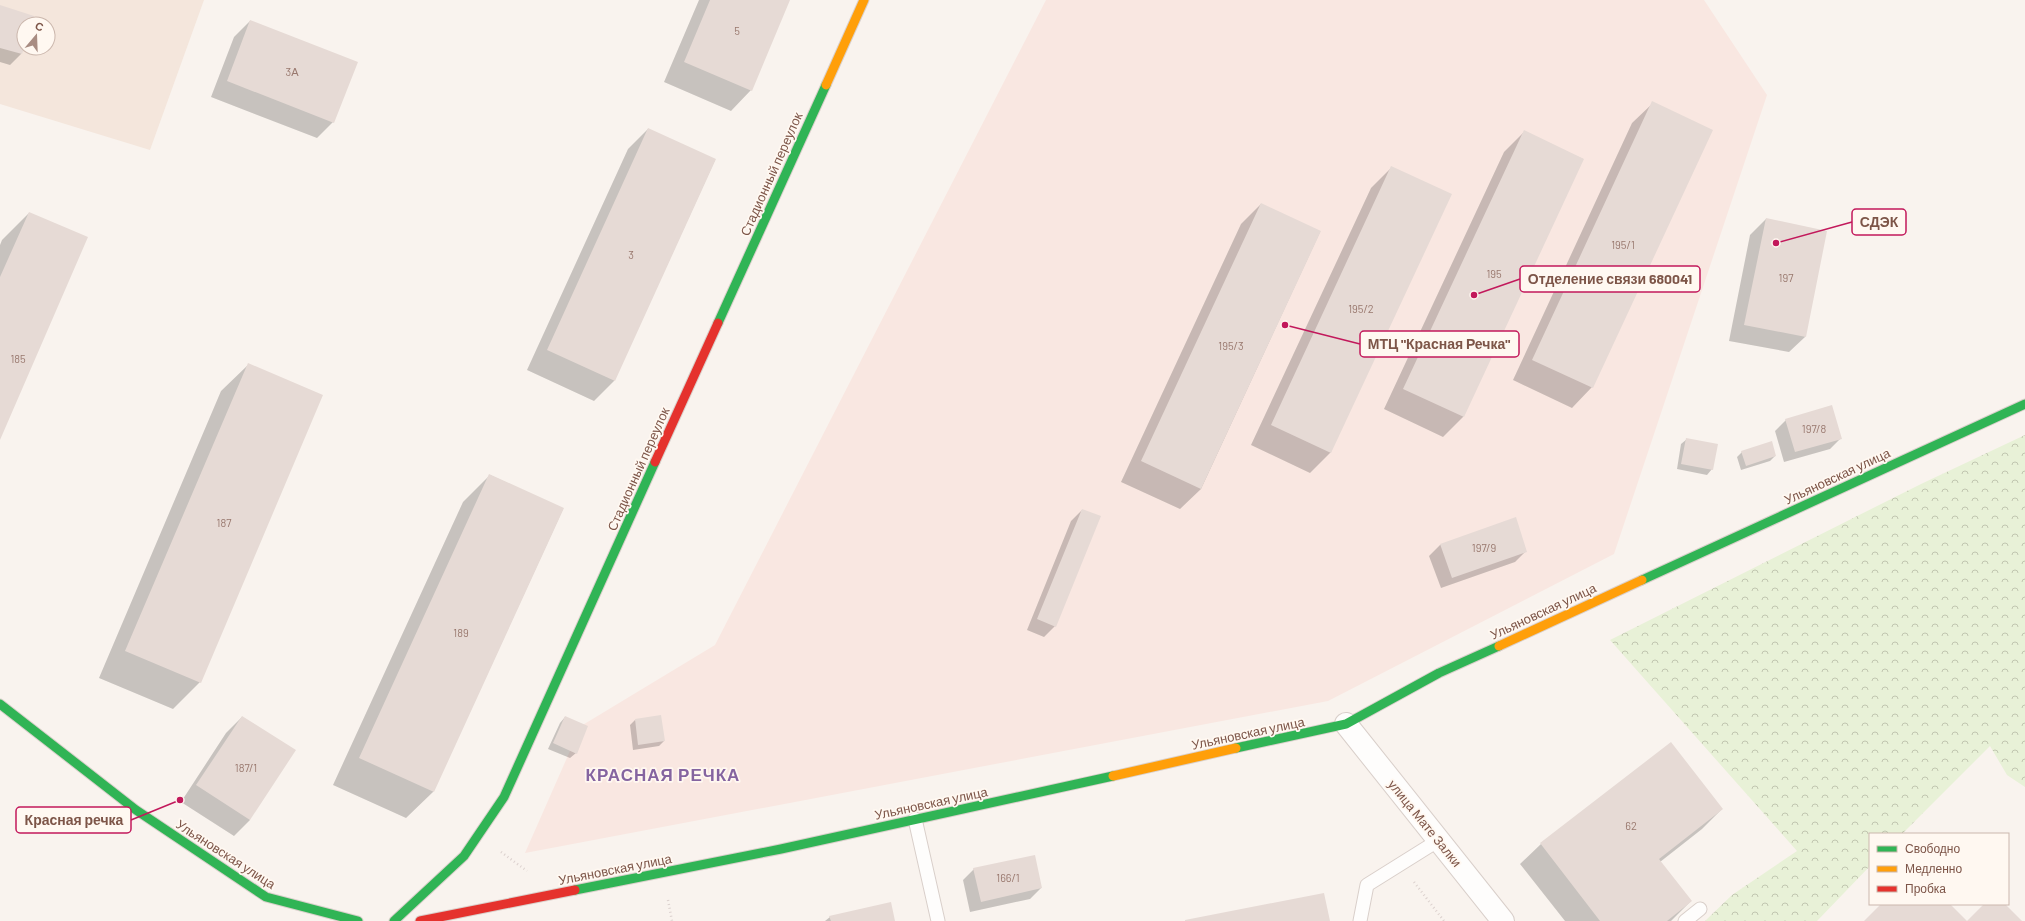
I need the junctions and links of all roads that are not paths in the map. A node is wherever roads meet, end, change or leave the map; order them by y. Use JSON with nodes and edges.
{"nodes":[{"id":1,"x":864,"y":0,"type":"edge"},
{"id":2,"x":2025,"y":404,"type":"edge"},
{"id":3,"x":0,"y":704,"type":"edge"},
{"id":4,"x":1346,"y":724,"type":"junction"},
{"id":5,"x":915,"y":820,"type":"junction"},
{"id":6,"x":1438,"y":840,"type":"junction"},
{"id":7,"x":1700,"y":909,"type":"dead end"},
{"id":8,"x":358,"y":921,"type":"edge"},
{"id":9,"x":394,"y":921,"type":"edge"},
{"id":10,"x":420,"y":921,"type":"edge"},
{"id":11,"x":938,"y":921,"type":"edge"},
{"id":12,"x":1360,"y":921,"type":"edge"},
{"id":13,"x":1503,"y":921,"type":"edge"},
{"id":14,"x":1685,"y":921,"type":"edge"}],
"edges":[{"from":1,"to":9,"type":"street","name":"Стадионный переулок"},
{"from":2,"to":4,"type":"street","name":"Ульяновская улица"},
{"from":3,"to":8,"type":"street","name":"Ульяновская улица"},
{"from":4,"to":5,"type":"street","name":"Ульяновская улица"},
{"from":4,"to":6,"type":"street","name":"улица Мате Залки"},
{"from":5,"to":10,"type":"street","name":"Ульяновская улица"},
{"from":5,"to":11,"type":"lane"},
{"from":6,"to":12,"type":"lane"},
{"from":6,"to":13,"type":"street","name":"улица Мате Залки"},
{"from":7,"to":14,"type":"lane"}]}
